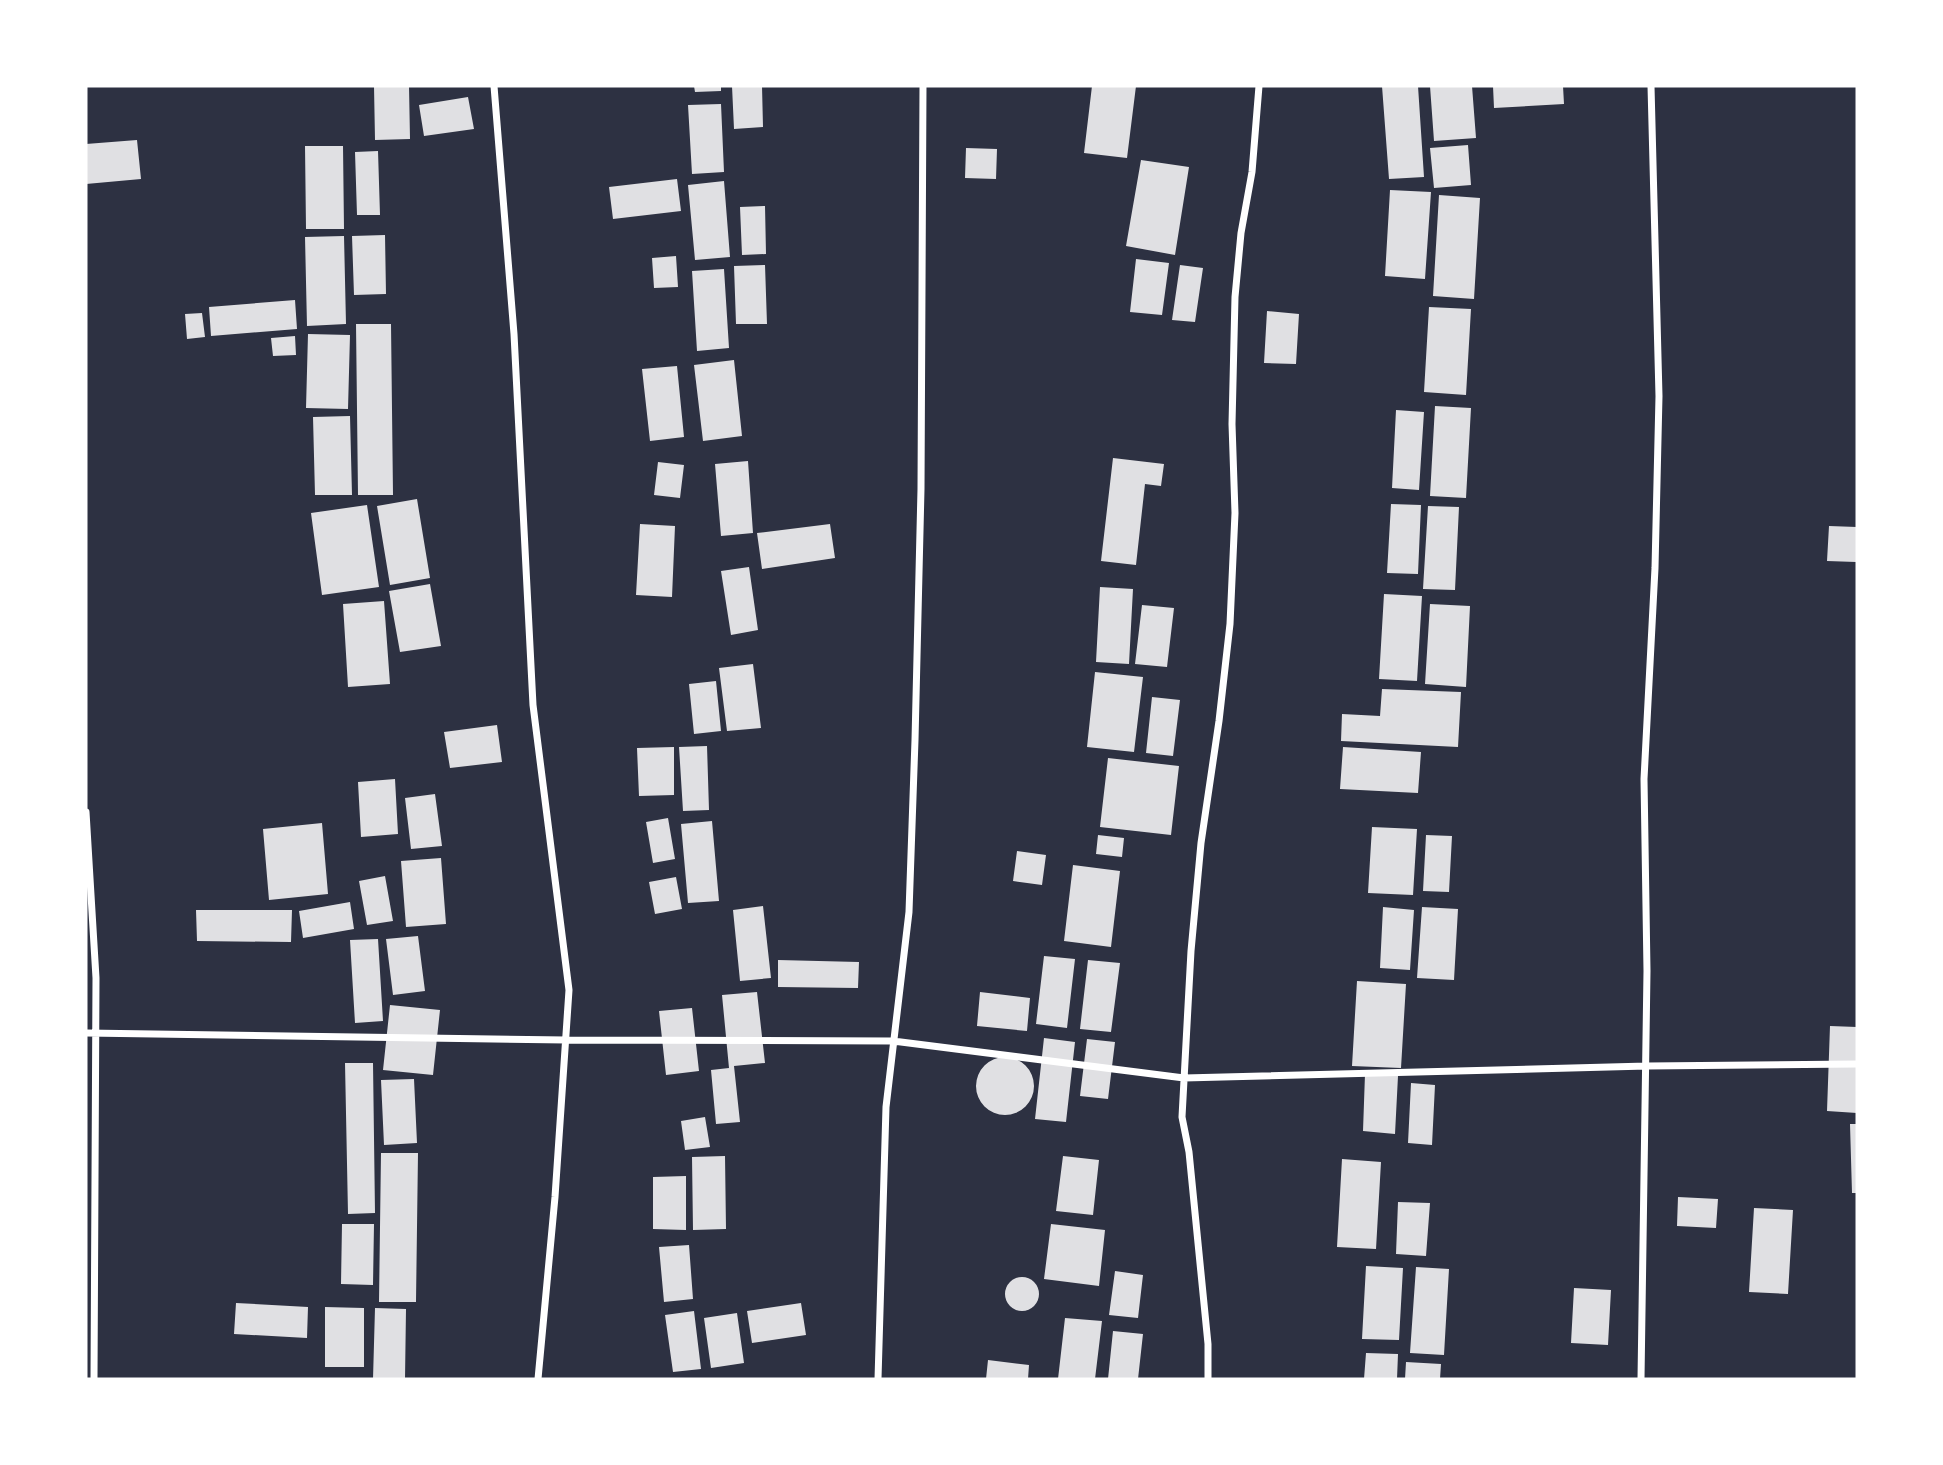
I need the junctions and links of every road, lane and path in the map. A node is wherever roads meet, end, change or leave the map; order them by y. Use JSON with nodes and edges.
{"nodes":[{"id":1,"x":494,"y":86,"type":"edge"},
{"id":2,"x":923,"y":86,"type":"edge"},
{"id":3,"x":1259,"y":86,"type":"edge"},
{"id":4,"x":1651,"y":86,"type":"edge"},
{"id":5,"x":86,"y":812,"type":"edge"},
{"id":6,"x":86,"y":1033,"type":"edge"},
{"id":7,"x":96,"y":1034,"type":"junction"},
{"id":8,"x":566,"y":1040,"type":"junction"},
{"id":9,"x":893,"y":1041,"type":"junction"},
{"id":10,"x":1857,"y":1065,"type":"edge"},
{"id":11,"x":1647,"y":1066,"type":"junction"},
{"id":12,"x":1184,"y":1078,"type":"junction"},
{"id":13,"x":94,"y":1379,"type":"edge"},
{"id":14,"x":538,"y":1379,"type":"edge"},
{"id":15,"x":878,"y":1379,"type":"edge"},
{"id":16,"x":1208,"y":1379,"type":"edge"},
{"id":17,"x":1641,"y":1379,"type":"edge"}],
"edges":[{"from":1,"to":8,"type":"street"},
{"from":2,"to":9,"type":"street"},
{"from":3,"to":12,"type":"street"},
{"from":4,"to":11,"type":"street"},
{"from":5,"to":7,"type":"street"},
{"from":6,"to":7,"type":"street"},
{"from":7,"to":8,"type":"street"},
{"from":7,"to":13,"type":"street"},
{"from":8,"to":9,"type":"street"},
{"from":8,"to":14,"type":"street"},
{"from":9,"to":12,"type":"street"},
{"from":9,"to":15,"type":"street"},
{"from":10,"to":11,"type":"street"},
{"from":11,"to":12,"type":"street"},
{"from":11,"to":17,"type":"street"},
{"from":12,"to":16,"type":"street"}]}
